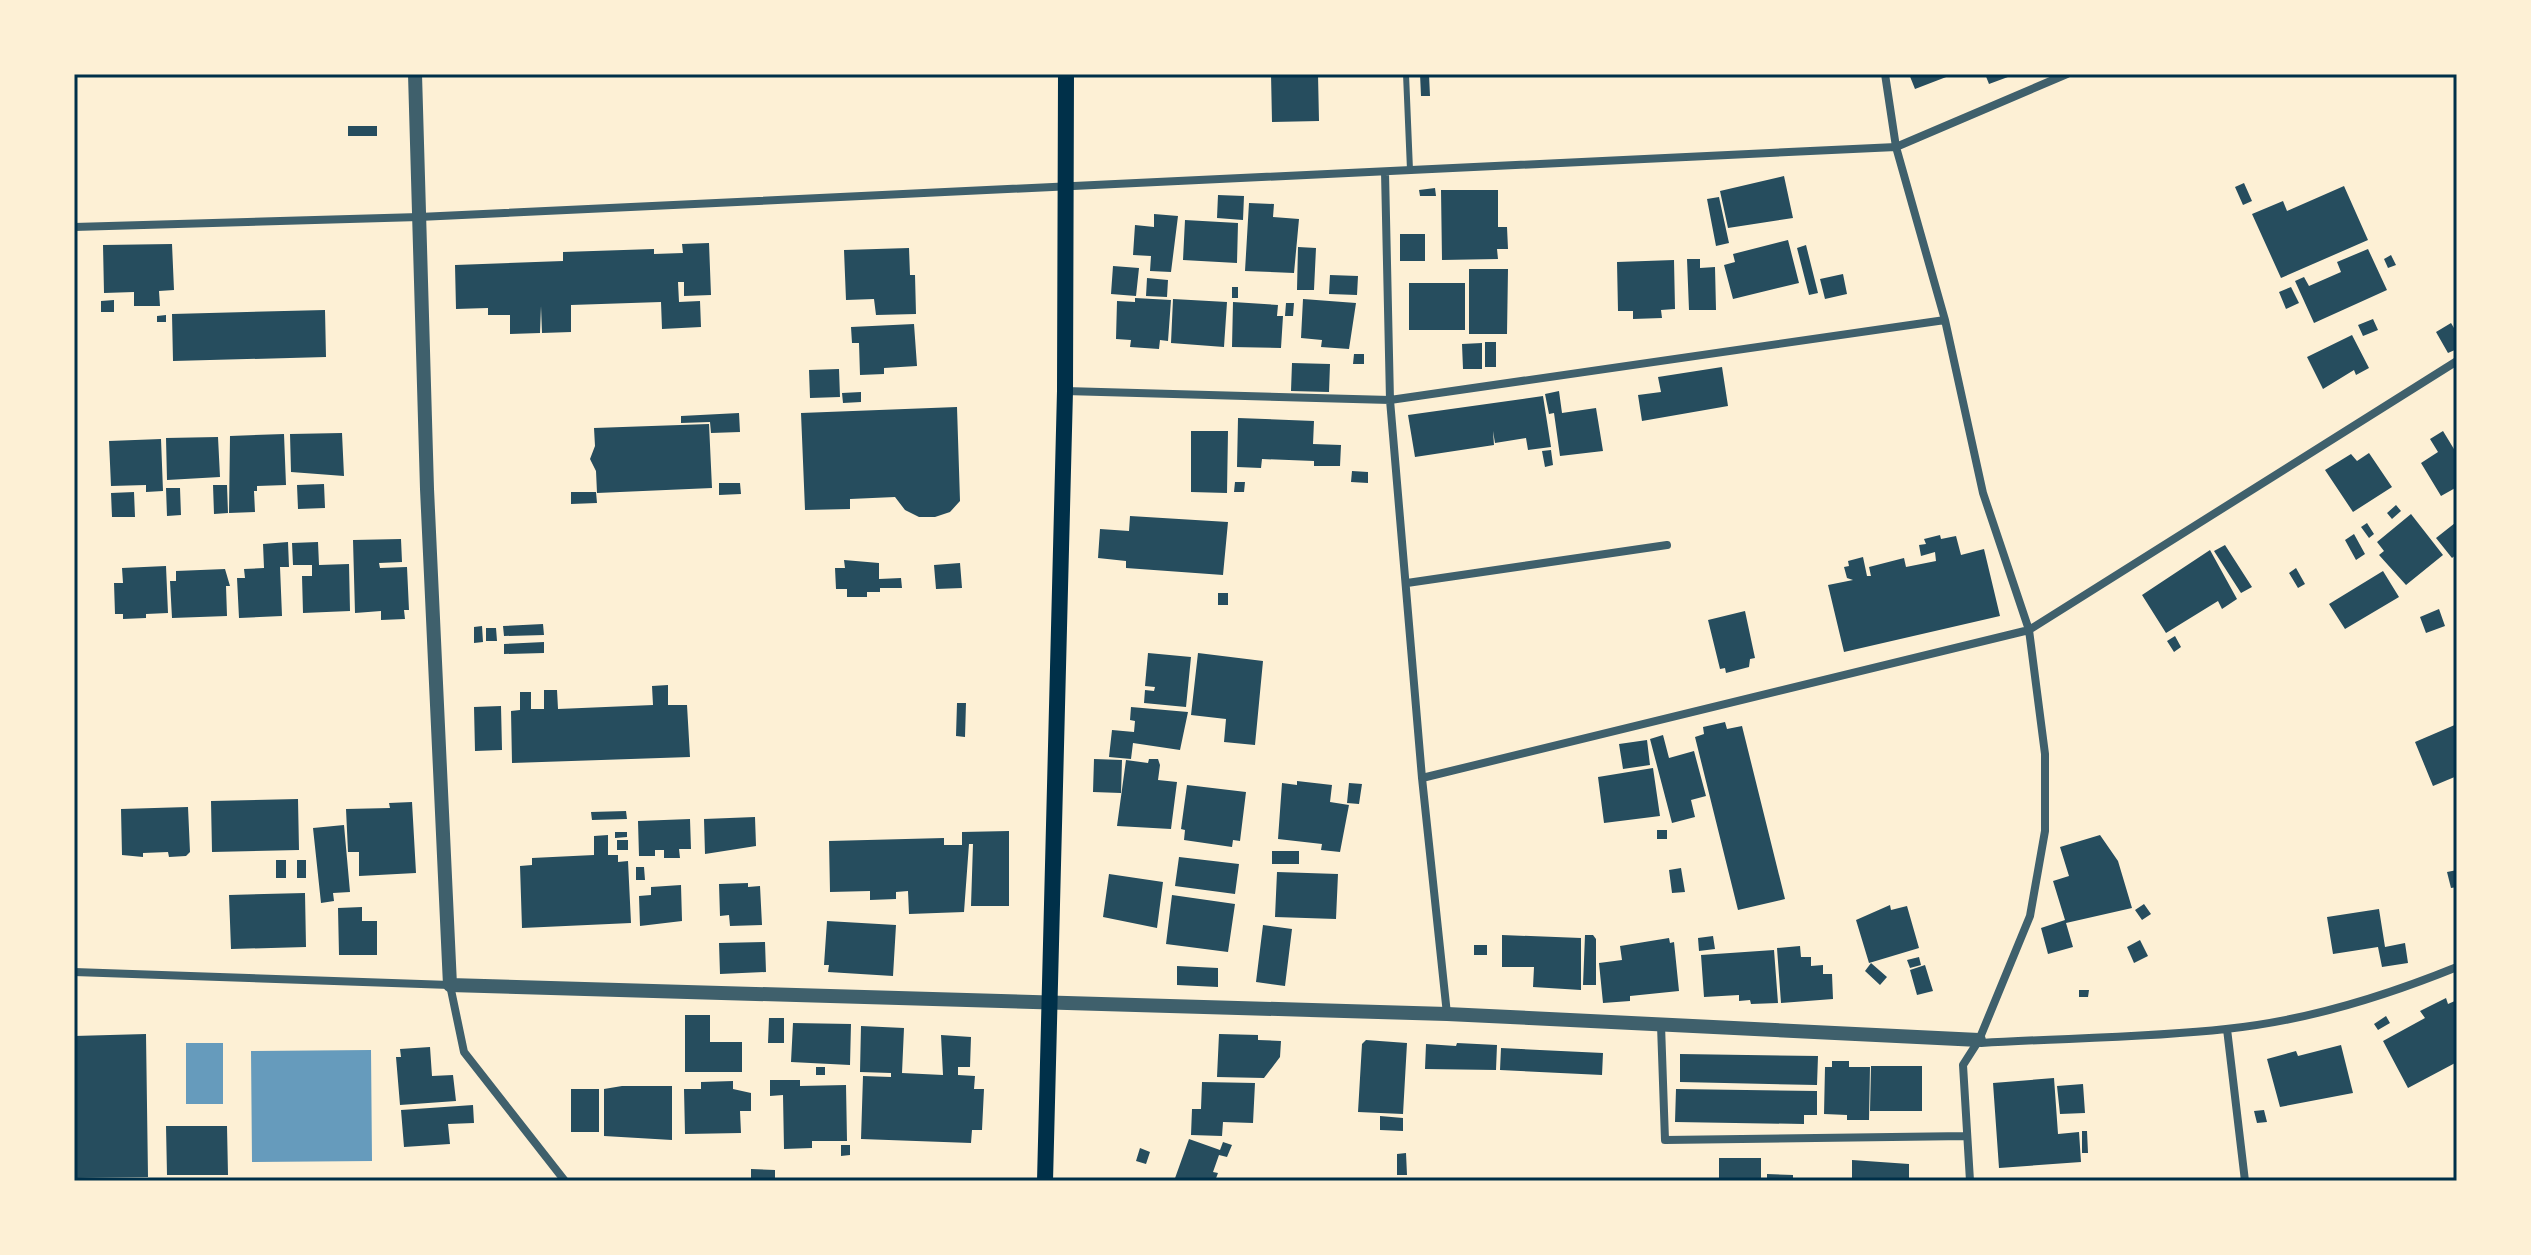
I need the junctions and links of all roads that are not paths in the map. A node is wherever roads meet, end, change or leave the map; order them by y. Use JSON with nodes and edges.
{"nodes":[{"id":1,"x":415,"y":74,"type":"edge"},
{"id":2,"x":1066,"y":74,"type":"edge"},
{"id":3,"x":1406,"y":74,"type":"edge"},
{"id":4,"x":1885,"y":74,"type":"edge"},
{"id":5,"x":2067,"y":74,"type":"edge"},
{"id":6,"x":1896,"y":147,"type":"junction"},
{"id":7,"x":1410,"y":170,"type":"junction"},
{"id":8,"x":1385,"y":172,"type":"junction"},
{"id":9,"x":1066,"y":186,"type":"junction"},
{"id":10,"x":419,"y":217,"type":"junction"},
{"id":11,"x":74,"y":227,"type":"edge"},
{"id":12,"x":1945,"y":320,"type":"junction"},
{"id":13,"x":2457,"y":361,"type":"edge"},
{"id":14,"x":1065,"y":391,"type":"junction"},
{"id":15,"x":1390,"y":400,"type":"junction"},
{"id":16,"x":1667,"y":545,"type":"dead end"},
{"id":17,"x":1407,"y":583,"type":"junction"},
{"id":18,"x":2029,"y":630,"type":"junction"},
{"id":19,"x":1422,"y":778,"type":"junction"},
{"id":20,"x":2457,"y":967,"type":"edge"},
{"id":21,"x":74,"y":972,"type":"edge"},
{"id":22,"x":450,"y":985,"type":"junction"},
{"id":23,"x":1051,"y":1002,"type":"junction"},
{"id":24,"x":1447,"y":1014,"type":"junction"},
{"id":25,"x":1661,"y":1025,"type":"junction"},
{"id":26,"x":2227,"y":1029,"type":"junction"},
{"id":27,"x":1979,"y":1040,"type":"junction"},
{"id":28,"x":1967,"y":1136,"type":"junction"},
{"id":29,"x":565,"y":1181,"type":"edge"},
{"id":30,"x":1045,"y":1181,"type":"edge"},
{"id":31,"x":1970,"y":1181,"type":"edge"},
{"id":32,"x":2245,"y":1181,"type":"edge"}],
"edges":[{"from":1,"to":10,"type":"street"},
{"from":2,"to":9,"type":"main road"},
{"from":3,"to":7,"type":"lane"},
{"from":4,"to":6,"type":"street"},
{"from":5,"to":6,"type":"street"},
{"from":6,"to":7,"type":"street"},
{"from":6,"to":12,"type":"street"},
{"from":7,"to":8,"type":"street"},
{"from":8,"to":9,"type":"street"},
{"from":8,"to":15,"type":"street"},
{"from":9,"to":10,"type":"street"},
{"from":9,"to":14,"type":"main road"},
{"from":10,"to":11,"type":"street"},
{"from":10,"to":22,"type":"street"},
{"from":12,"to":15,"type":"street"},
{"from":12,"to":18,"type":"street"},
{"from":13,"to":18,"type":"street"},
{"from":14,"to":15,"type":"street"},
{"from":14,"to":23,"type":"main road"},
{"from":15,"to":17,"type":"street"},
{"from":16,"to":17,"type":"street"},
{"from":17,"to":19,"type":"street"},
{"from":18,"to":19,"type":"street"},
{"from":18,"to":27,"type":"street"},
{"from":19,"to":24,"type":"street"},
{"from":20,"to":26,"type":"street"},
{"from":21,"to":22,"type":"street"},
{"from":22,"to":23,"type":"street"},
{"from":22,"to":29,"type":"street"},
{"from":23,"to":24,"type":"street"},
{"from":23,"to":30,"type":"main road"},
{"from":24,"to":25,"type":"street"},
{"from":25,"to":27,"type":"street"},
{"from":25,"to":28,"type":"street"},
{"from":26,"to":27,"type":"street"},
{"from":26,"to":32,"type":"street"},
{"from":27,"to":28,"type":"street"},
{"from":28,"to":31,"type":"street"}]}
